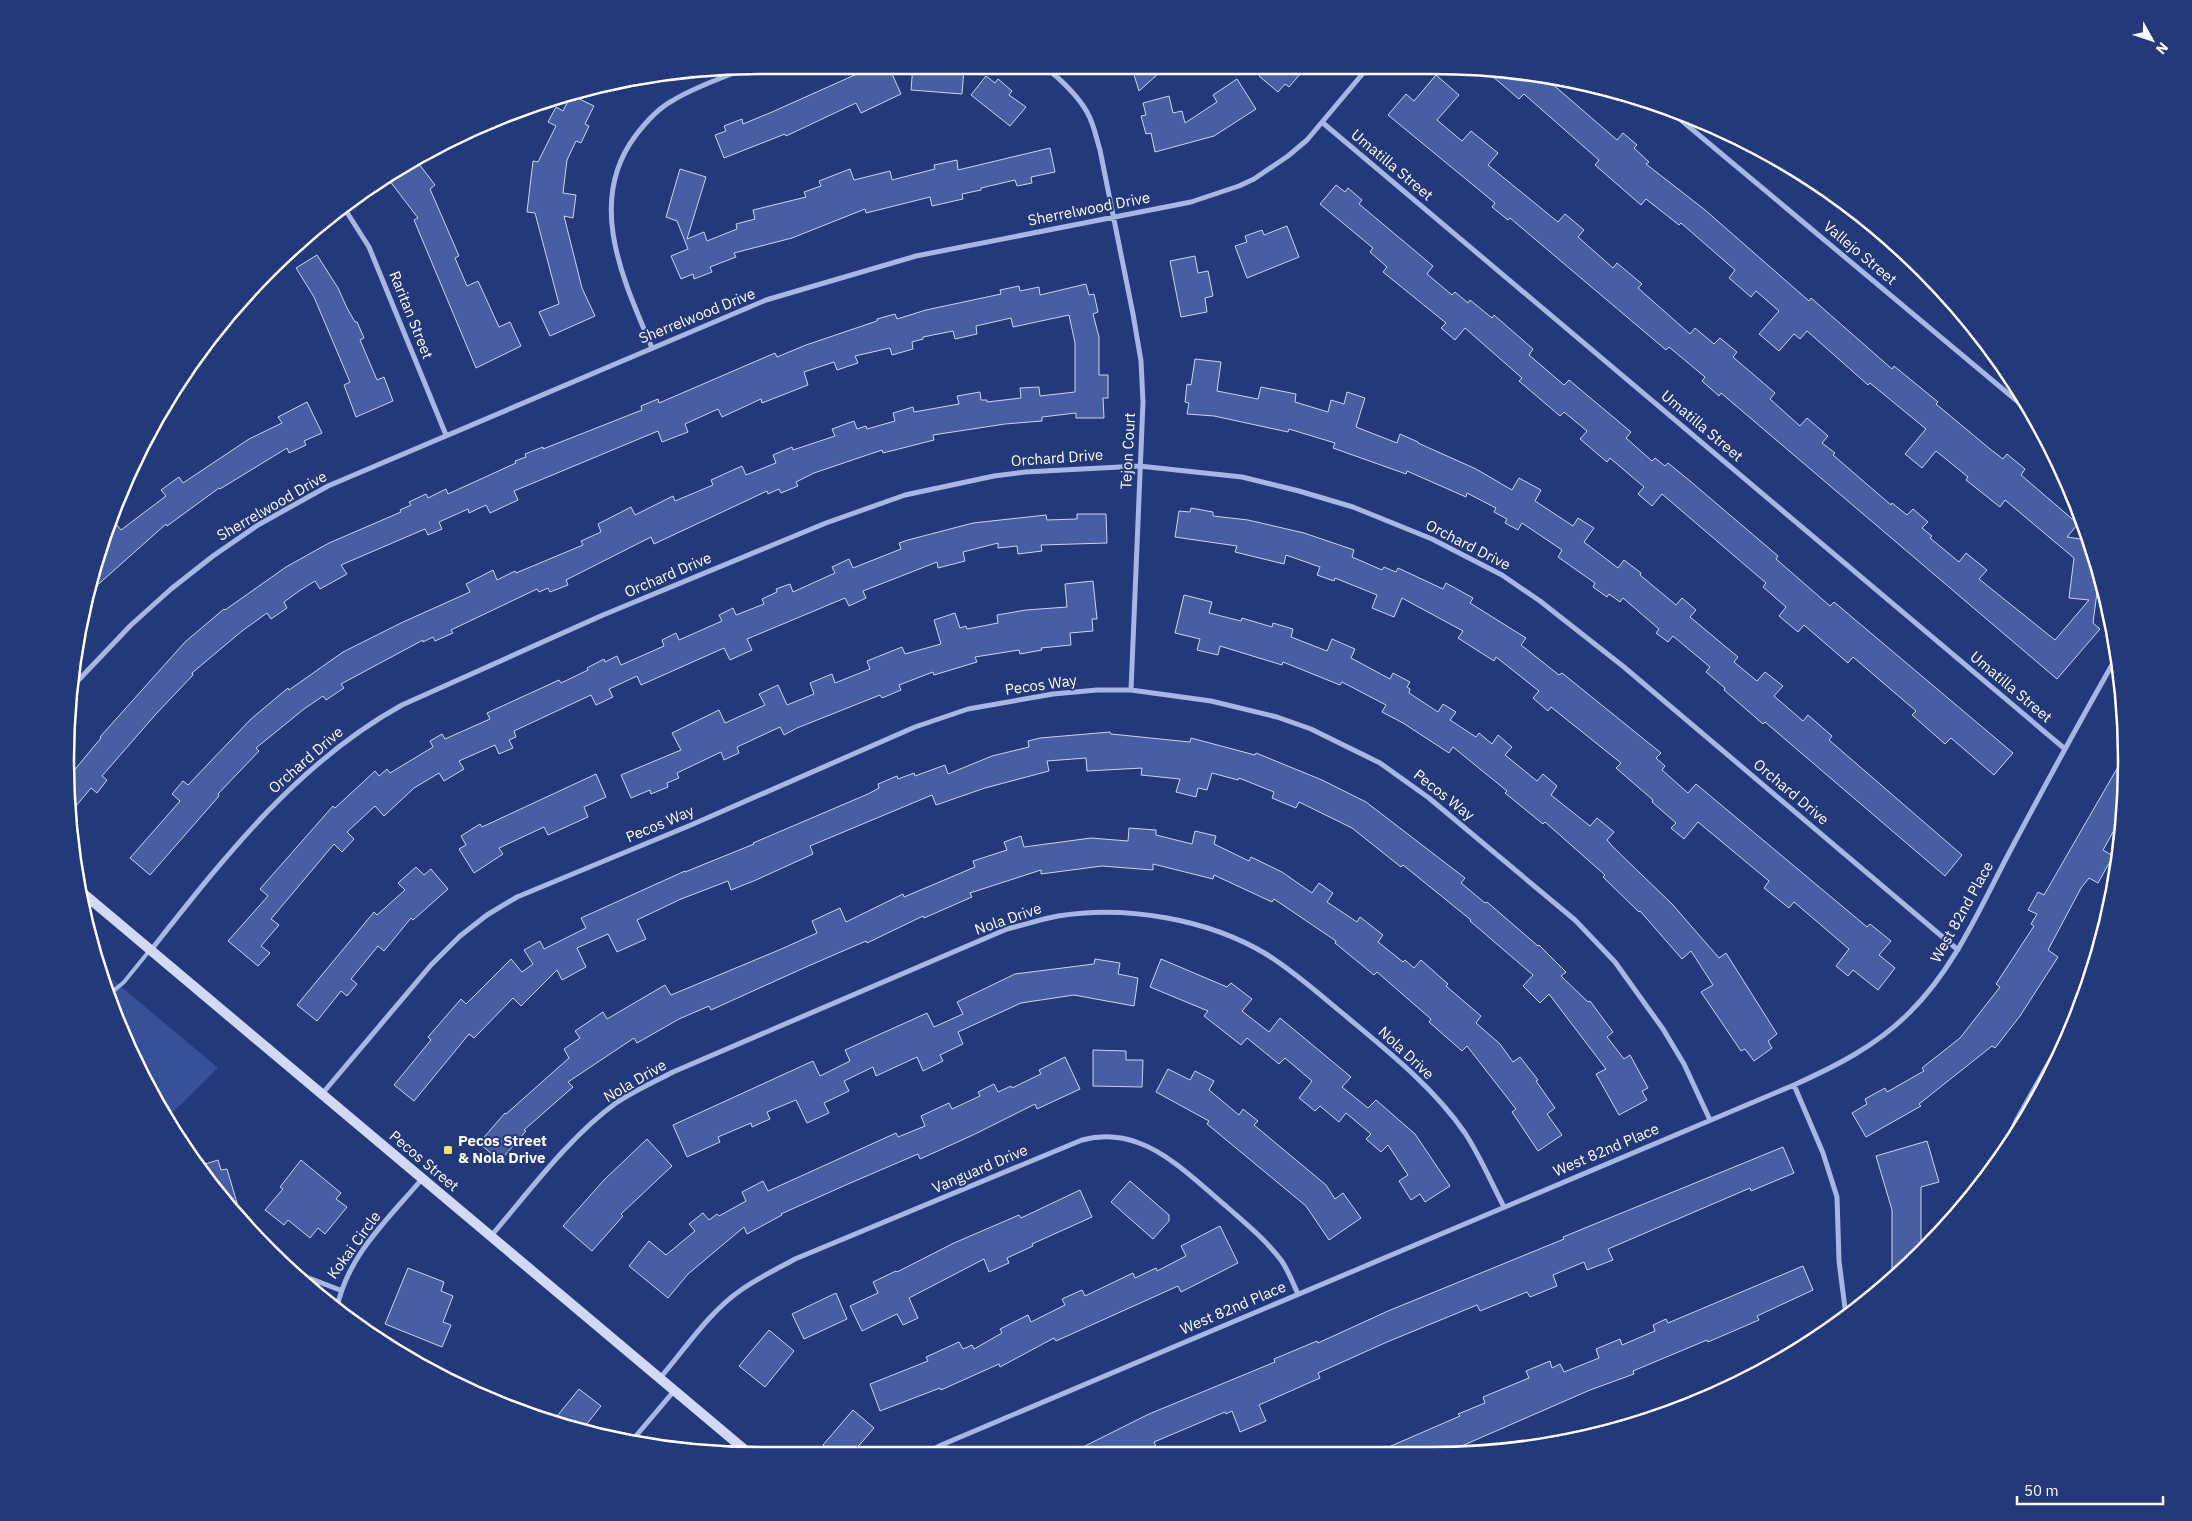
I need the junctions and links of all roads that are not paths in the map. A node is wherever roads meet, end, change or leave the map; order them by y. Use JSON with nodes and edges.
{"nodes":[{"id":1,"x":1054,"y":74,"type":"edge"},
{"id":2,"x":1363,"y":74,"type":"edge"},
{"id":3,"x":732,"y":75,"type":"edge"},
{"id":4,"x":1683,"y":122,"type":"edge"},
{"id":5,"x":1323,"y":123,"type":"junction"},
{"id":6,"x":345,"y":214,"type":"edge"},
{"id":7,"x":1112,"y":216,"type":"junction"},
{"id":8,"x":652,"y":348,"type":"junction"},
{"id":9,"x":2015,"y":398,"type":"edge"},
{"id":10,"x":446,"y":435,"type":"junction"},
{"id":11,"x":1139,"y":466,"type":"junction"},
{"id":12,"x":2111,"y":666,"type":"edge"},
{"id":13,"x":79,"y":680,"type":"edge"},
{"id":14,"x":1131,"y":690,"type":"junction"},
{"id":15,"x":2065,"y":749,"type":"junction"},
{"id":16,"x":88,"y":897,"type":"edge"},
{"id":17,"x":150,"y":950,"type":"junction"},
{"id":18,"x":1958,"y":950,"type":"junction"},
{"id":19,"x":114,"y":991,"type":"edge"},
{"id":20,"x":1794,"y":1085,"type":"junction"},
{"id":21,"x":322,"y":1094,"type":"junction"},
{"id":22,"x":1710,"y":1120,"type":"junction"},
{"id":23,"x":422,"y":1179,"type":"junction"},
{"id":24,"x":1504,"y":1206,"type":"junction"},
{"id":25,"x":490,"y":1236,"type":"junction"},
{"id":26,"x":310,"y":1278,"type":"edge"},
{"id":27,"x":340,"y":1290,"type":"junction"},
{"id":28,"x":1298,"y":1294,"type":"junction"},
{"id":29,"x":338,"y":1302,"type":"edge"},
{"id":30,"x":1845,"y":1309,"type":"edge"},
{"id":31,"x":659,"y":1378,"type":"junction"},
{"id":32,"x":674,"y":1391,"type":"junction"},
{"id":33,"x":636,"y":1435,"type":"edge"},
{"id":34,"x":741,"y":1447,"type":"edge"},
{"id":35,"x":937,"y":1447,"type":"edge"}],
"edges":[{"from":1,"to":7,"type":"street","name":"Tejon Court"},
{"from":2,"to":5,"type":"street","name":"Sherrelwood Drive"},
{"from":3,"to":8,"type":"street"},
{"from":4,"to":9,"type":"street","name":"Vallejo Street"},
{"from":5,"to":7,"type":"street","name":"Sherrelwood Drive"},
{"from":5,"to":15,"type":"street","name":"Umatilla Street"},
{"from":6,"to":10,"type":"street","name":"Raritan Street"},
{"from":7,"to":8,"type":"street","name":"Sherrelwood Drive"},
{"from":7,"to":11,"type":"street","name":"Tejon Court"},
{"from":8,"to":10,"type":"street","name":"Sherrelwood Drive"},
{"from":10,"to":13,"type":"street","name":"Sherrelwood Drive"},
{"from":11,"to":14,"type":"street","name":"Tejon Court"},
{"from":11,"to":17,"type":"street","name":"Orchard Drive"},
{"from":11,"to":18,"type":"street","name":"Orchard Drive"},
{"from":12,"to":15,"type":"street","name":"West 82nd Place"},
{"from":14,"to":21,"type":"street","name":"Pecos Way"},
{"from":14,"to":22,"type":"street","name":"Pecos Way"},
{"from":15,"to":18,"type":"street","name":"West 82nd Place"},
{"from":16,"to":17,"type":"main road","name":"Pecos Street"},
{"from":17,"to":19,"type":"lane"},
{"from":17,"to":21,"type":"main road","name":"Pecos Street"},
{"from":18,"to":20,"type":"street","name":"West 82nd Place"},
{"from":20,"to":22,"type":"street","name":"West 82nd Place"},
{"from":20,"to":30,"type":"street"},
{"from":21,"to":23,"type":"main road","name":"Pecos Street"},
{"from":22,"to":24,"type":"street","name":"West 82nd Place"},
{"from":23,"to":25,"type":"main road","name":"Pecos Street"},
{"from":23,"to":27,"type":"street","name":"Kokai Circle"},
{"from":24,"to":25,"type":"street","name":"Nola Drive"},
{"from":24,"to":28,"type":"street","name":"West 82nd Place"},
{"from":25,"to":31,"type":"main road","name":"Pecos Street"},
{"from":26,"to":27,"type":"street","name":"Kokai Circle"},
{"from":27,"to":29,"type":"street"},
{"from":28,"to":31,"type":"street","name":"Vanguard Drive"},
{"from":28,"to":35,"type":"street","name":"West 82nd Place"},
{"from":31,"to":32,"type":"main road","name":"Pecos Street"},
{"from":32,"to":33,"type":"street"},
{"from":32,"to":34,"type":"main road","name":"Pecos Street"}]}
